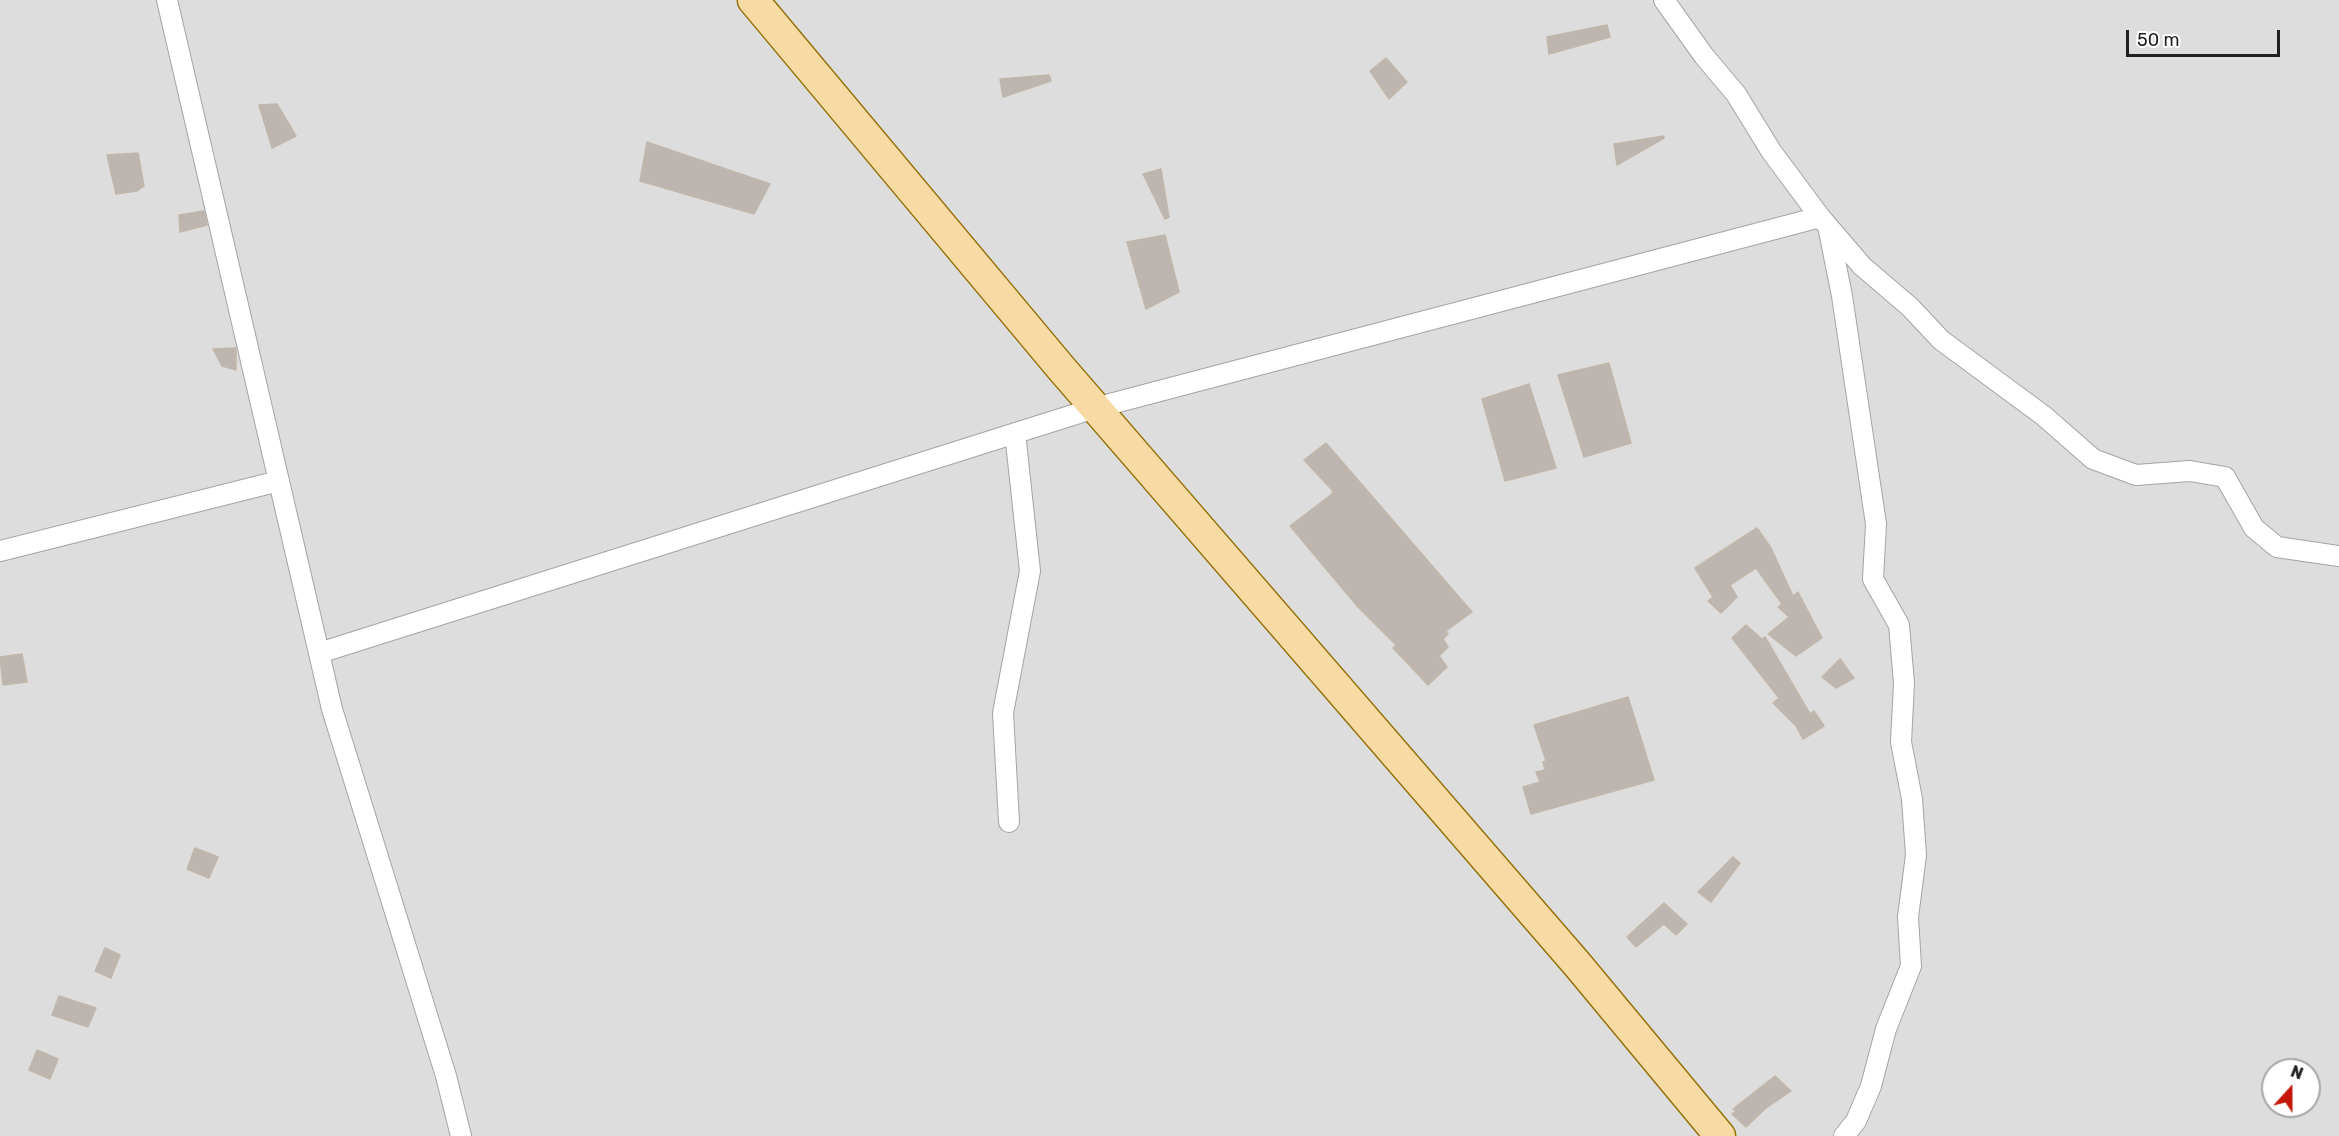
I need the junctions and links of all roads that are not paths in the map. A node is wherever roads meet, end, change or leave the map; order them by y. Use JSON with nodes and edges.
{"nodes":[{"id":1,"x":167,"y":0,"type":"edge"},
{"id":2,"x":753,"y":0,"type":"edge"},
{"id":3,"x":1664,"y":0,"type":"edge"},
{"id":4,"x":1824,"y":222,"type":"junction"},
{"id":5,"x":1095,"y":408,"type":"junction"},
{"id":6,"x":1015,"y":433,"type":"junction"},
{"id":7,"x":279,"y":481,"type":"junction"},
{"id":8,"x":0,"y":551,"type":"edge"},
{"id":9,"x":2339,"y":556,"type":"edge"},
{"id":10,"x":319,"y":653,"type":"junction"},
{"id":11,"x":1009,"y":822,"type":"dead end"},
{"id":12,"x":461,"y":1136,"type":"edge"},
{"id":13,"x":1720,"y":1136,"type":"edge"},
{"id":14,"x":1844,"y":1136,"type":"edge"}],
"edges":[{"from":1,"to":7,"type":"street"},
{"from":2,"to":5,"type":"main road"},
{"from":3,"to":4,"type":"street"},
{"from":4,"to":5,"type":"street"},
{"from":4,"to":9,"type":"street"},
{"from":4,"to":14,"type":"street"},
{"from":5,"to":6,"type":"street"},
{"from":5,"to":13,"type":"main road"},
{"from":6,"to":10,"type":"street"},
{"from":6,"to":11,"type":"street"},
{"from":7,"to":8,"type":"street"},
{"from":7,"to":10,"type":"street"},
{"from":10,"to":12,"type":"street"}]}
